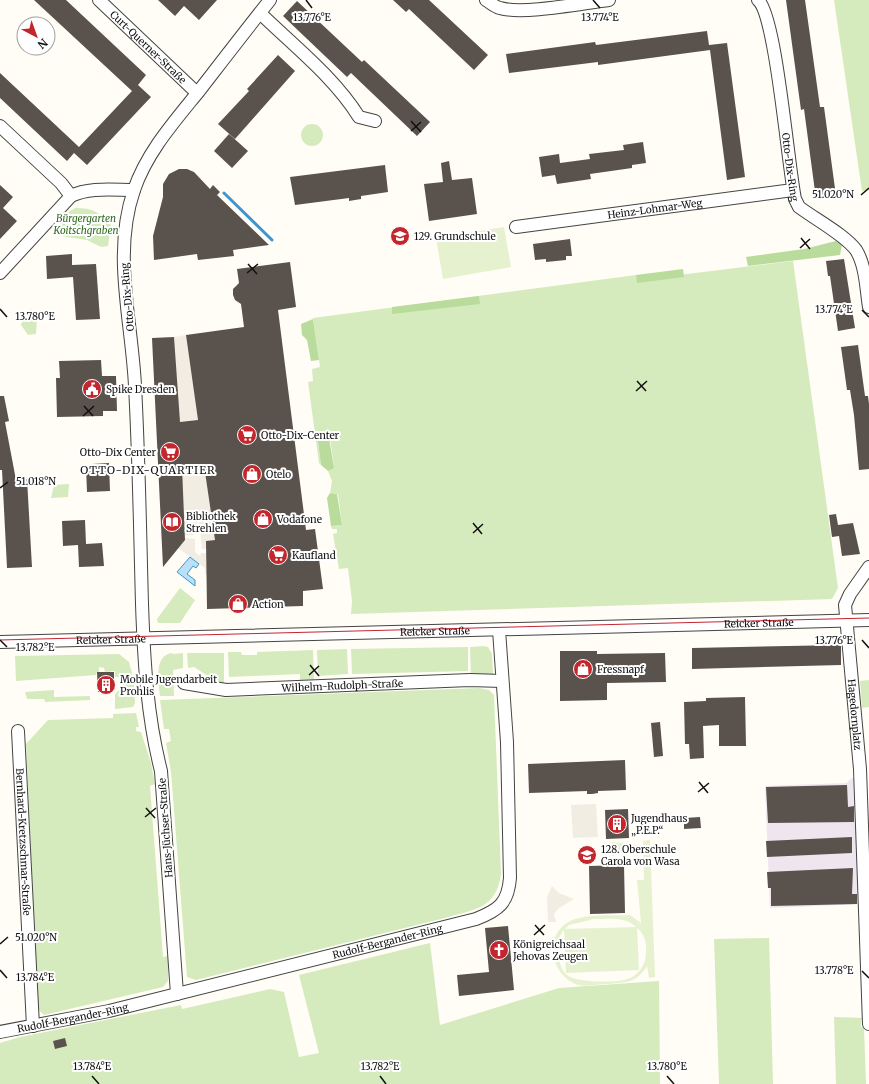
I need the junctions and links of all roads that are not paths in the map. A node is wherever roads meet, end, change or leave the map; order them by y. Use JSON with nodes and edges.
{"nodes":[{"id":1,"x":99,"y":0,"type":"edge"},
{"id":2,"x":270,"y":0,"type":"edge"},
{"id":3,"x":486,"y":0,"type":"edge"},
{"id":4,"x":609,"y":0,"type":"edge"},
{"id":5,"x":758,"y":0,"type":"edge"},
{"id":6,"x":260,"y":14,"type":"junction"},
{"id":7,"x":197,"y":93,"type":"junction"},
{"id":8,"x":375,"y":121,"type":"dead end"},
{"id":9,"x":0,"y":126,"type":"edge"},
{"id":10,"x":134,"y":190,"type":"junction"},
{"id":11,"x":793,"y":190,"type":"junction"},
{"id":12,"x":71,"y":196,"type":"junction"},
{"id":13,"x":516,"y":227,"type":"dead end"},
{"id":14,"x":0,"y":273,"type":"edge"},
{"id":15,"x":869,"y":308,"type":"edge"},
{"id":16,"x":869,"y":567,"type":"edge"},
{"id":17,"x":846,"y":620,"type":"junction"},
{"id":18,"x":869,"y":620,"type":"edge"},
{"id":19,"x":499,"y":630,"type":"junction"},
{"id":20,"x":143,"y":640,"type":"junction"},
{"id":21,"x":0,"y":642,"type":"edge"},
{"id":22,"x":502,"y":681,"type":"junction"},
{"id":23,"x":184,"y":683,"type":"dead end"},
{"id":24,"x":18,"y":731,"type":"dead end"},
{"id":25,"x":178,"y":994,"type":"junction"},
{"id":26,"x":869,"y":1024,"type":"edge"},
{"id":27,"x":33,"y":1026,"type":"junction"},
{"id":28,"x":0,"y":1032,"type":"edge"}],
"edges":[{"from":1,"to":7,"type":"street","name":"Curt-Querner-Straße"},
{"from":2,"to":6,"type":"street","name":"Otto-Dix-Ring"},
{"from":3,"to":4,"type":"street"},
{"from":5,"to":11,"type":"street","name":"Otto-Dix-Ring"},
{"from":6,"to":7,"type":"street","name":"Otto-Dix-Ring"},
{"from":6,"to":8,"type":"street"},
{"from":7,"to":10,"type":"street","name":"Otto-Dix-Ring"},
{"from":9,"to":12,"type":"street"},
{"from":10,"to":12,"type":"street"},
{"from":10,"to":20,"type":"street","name":"Otto-Dix-Ring"},
{"from":11,"to":13,"type":"street","name":"Heinz-Lohmar-Weg"},
{"from":11,"to":15,"type":"street","name":"Otto-Dix-Ring"},
{"from":12,"to":14,"type":"street"},
{"from":16,"to":17,"type":"street"},
{"from":17,"to":18,"type":"street","name":"Reicker Straße"},
{"from":17,"to":19,"type":"street","name":"Reicker Straße"},
{"from":17,"to":26,"type":"street","name":"Hagedornplatz"},
{"from":19,"to":20,"type":"street","name":"Reicker Straße"},
{"from":19,"to":22,"type":"street","name":"Rudolf-Bergander-Ring"},
{"from":20,"to":21,"type":"street","name":"Reicker Straße"},
{"from":20,"to":25,"type":"street","name":"Hans-Jüchser-Straße"},
{"from":22,"to":23,"type":"street","name":"Wilhelm-Rudolph-Straße"},
{"from":22,"to":25,"type":"street","name":"Rudolf-Bergander-Ring"},
{"from":24,"to":27,"type":"street","name":"Bernhard-Kretzschmar-Straße"},
{"from":25,"to":27,"type":"street","name":"Rudolf-Bergander-Ring"},
{"from":27,"to":28,"type":"street","name":"Rudolf-Bergander-Ring"}]}
